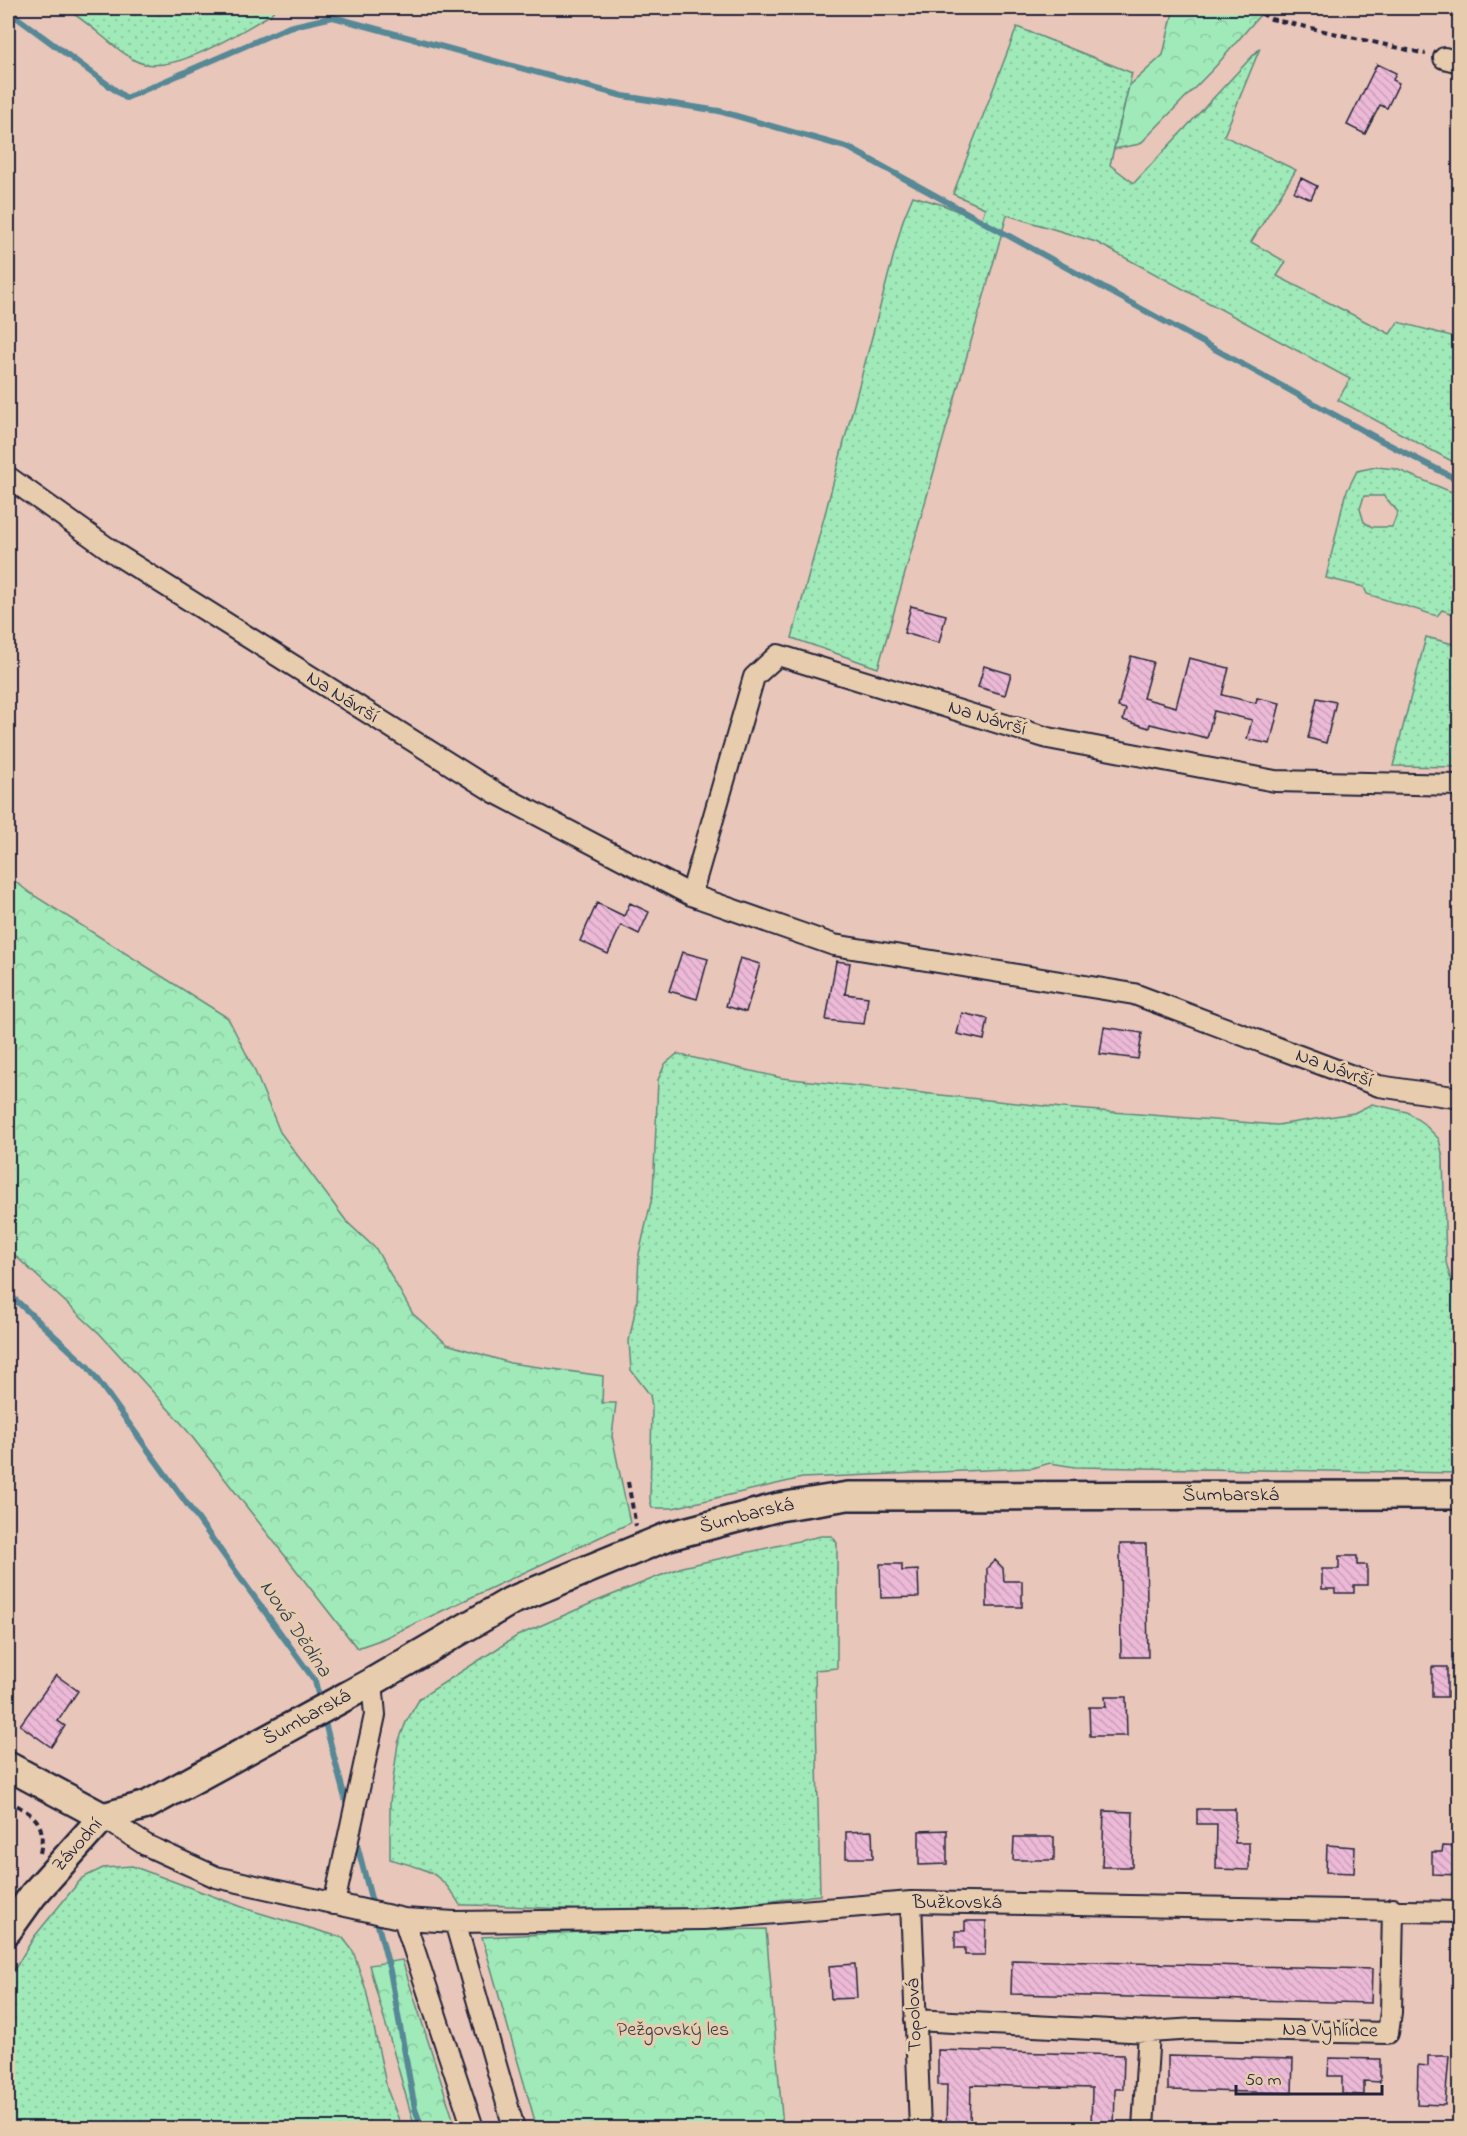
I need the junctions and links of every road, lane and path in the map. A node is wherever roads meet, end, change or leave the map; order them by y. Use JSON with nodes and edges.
{"nodes":[{"id":1,"x":1252,"y":8,"type":"edge"},
{"id":2,"x":1452,"y":60,"type":"edge"},
{"id":3,"x":8,"y":477,"type":"edge"},
{"id":4,"x":1460,"y":785,"type":"edge"},
{"id":5,"x":692,"y":895,"type":"junction"},
{"id":6,"x":1460,"y":1098,"type":"edge"},
{"id":7,"x":628,"y":1482,"type":"dead end"},
{"id":8,"x":1460,"y":1495,"type":"edge"},
{"id":9,"x":642,"y":1547,"type":"junction"},
{"id":10,"x":372,"y":1682,"type":"junction"},
{"id":11,"x":8,"y":1766,"type":"edge"},
{"id":12,"x":8,"y":1800,"type":"edge"},
{"id":13,"x":103,"y":1817,"type":"junction"},
{"id":14,"x":39,"y":1857,"type":"dead end"},
{"id":15,"x":911,"y":1902,"type":"junction"},
{"id":16,"x":334,"y":1904,"type":"junction"},
{"id":17,"x":1393,"y":1909,"type":"junction"},
{"id":18,"x":1460,"y":1912,"type":"edge"},
{"id":19,"x":404,"y":1919,"type":"junction"},
{"id":20,"x":455,"y":1922,"type":"junction"},
{"id":21,"x":8,"y":1930,"type":"edge"},
{"id":22,"x":915,"y":2020,"type":"junction"},
{"id":23,"x":1149,"y":2032,"type":"junction"},
{"id":24,"x":473,"y":2128,"type":"edge"},
{"id":25,"x":514,"y":2128,"type":"edge"},
{"id":26,"x":920,"y":2128,"type":"edge"},
{"id":27,"x":1143,"y":2128,"type":"edge"}],
"edges":[{"from":1,"to":2,"type":"path"},
{"from":3,"to":5,"type":"street","name":"Na Návrší"},
{"from":4,"to":5,"type":"street","name":"Na Návrší"},
{"from":5,"to":6,"type":"street","name":"Na Návrší"},
{"from":7,"to":9,"type":"path"},
{"from":8,"to":9,"type":"street","name":"Šumbarská"},
{"from":9,"to":10,"type":"street","name":"Šumbarská"},
{"from":10,"to":13,"type":"street","name":"Šumbarská"},
{"from":10,"to":16,"type":"street"},
{"from":11,"to":13,"type":"street","name":"Závodní"},
{"from":12,"to":14,"type":"path"},
{"from":13,"to":16,"type":"street","name":"Bužkovská"},
{"from":13,"to":21,"type":"street","name":"Závodní"},
{"from":15,"to":17,"type":"street","name":"Bužkovská"},
{"from":15,"to":20,"type":"street","name":"Bužkovská"},
{"from":15,"to":22,"type":"street","name":"Topolová"},
{"from":16,"to":19,"type":"street","name":"Bužkovská"},
{"from":17,"to":18,"type":"street","name":"Bužkovská"},
{"from":17,"to":23,"type":"street","name":"Na Vyhlídce"},
{"from":19,"to":20,"type":"street","name":"Bužkovská"},
{"from":19,"to":24,"type":"street"},
{"from":20,"to":25,"type":"street"},
{"from":22,"to":23,"type":"street","name":"Na Vyhlídce"},
{"from":22,"to":26,"type":"street","name":"Topolová"},
{"from":23,"to":27,"type":"street"}]}
